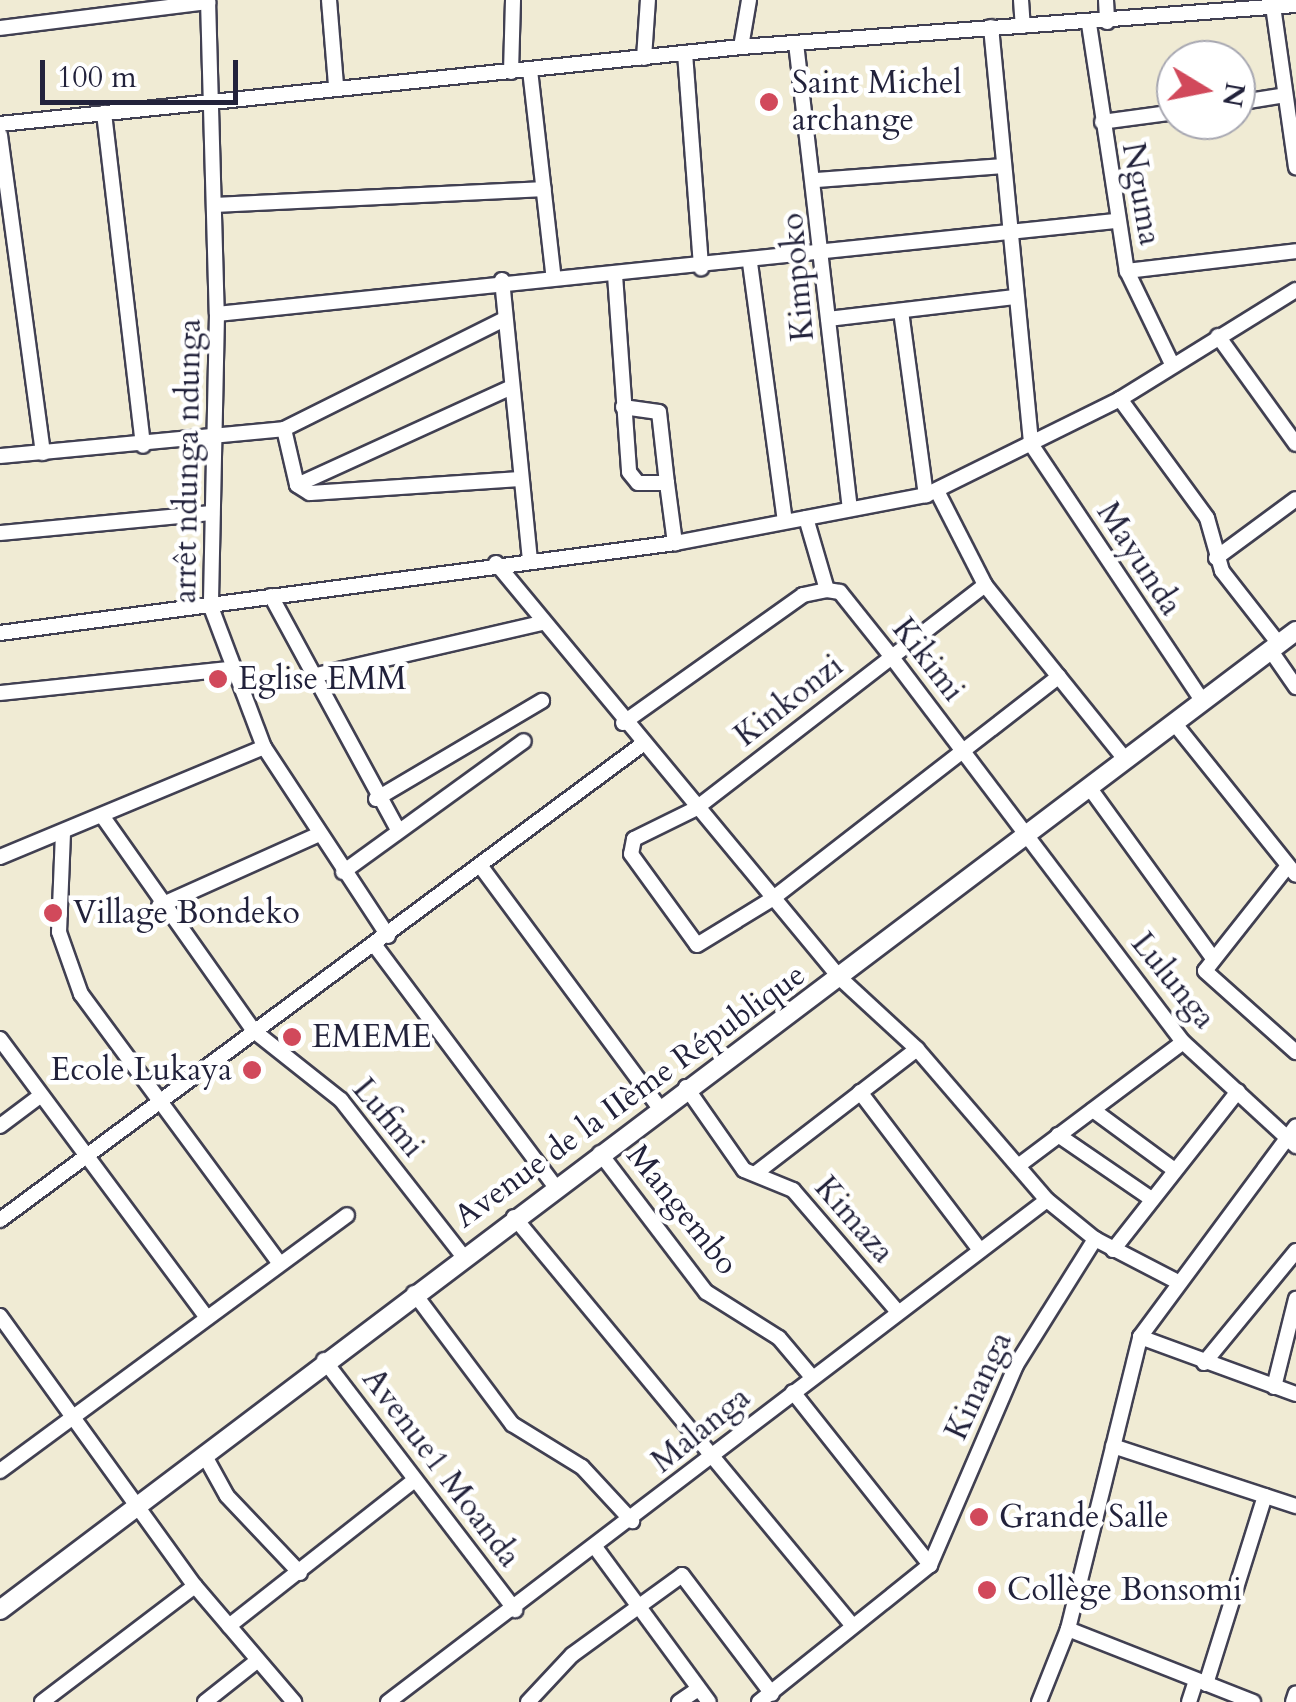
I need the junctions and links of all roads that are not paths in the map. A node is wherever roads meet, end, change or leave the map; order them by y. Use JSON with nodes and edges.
{"nodes":[{"id":1,"x":329,"y":0,"type":"edge"},
{"id":2,"x":514,"y":0,"type":"edge"},
{"id":3,"x":648,"y":0,"type":"edge"},
{"id":4,"x":749,"y":0,"type":"edge"},
{"id":5,"x":1021,"y":0,"type":"edge"},
{"id":6,"x":1106,"y":0,"type":"edge"},
{"id":7,"x":208,"y":1,"type":"edge"},
{"id":8,"x":1243,"y":4,"type":"edge"},
{"id":9,"x":1296,"y":4,"type":"edge"},
{"id":10,"x":1273,"y":6,"type":"junction"},
{"id":11,"x":1107,"y":22,"type":"junction"},
{"id":12,"x":1089,"y":24,"type":"junction"},
{"id":13,"x":1023,"y":26,"type":"junction"},
{"id":14,"x":991,"y":27,"type":"junction"},
{"id":15,"x":0,"y":28,"type":"edge"},
{"id":16,"x":796,"y":43,"type":"junction"},
{"id":17,"x":741,"y":47,"type":"junction"},
{"id":18,"x":685,"y":53,"type":"junction"},
{"id":19,"x":644,"y":58,"type":"junction"},
{"id":20,"x":530,"y":70,"type":"junction"},
{"id":21,"x":511,"y":72,"type":"junction"},
{"id":22,"x":336,"y":86,"type":"junction"},
{"id":23,"x":1280,"y":96,"type":"junction"},
{"id":24,"x":1256,"y":100,"type":"edge"},
{"id":25,"x":211,"y":102,"type":"junction"},
{"id":26,"x":104,"y":113,"type":"junction"},
{"id":27,"x":1156,"y":115,"type":"edge"},
{"id":28,"x":1102,"y":122,"type":"junction"},
{"id":29,"x":0,"y":124,"type":"edge"},
{"id":30,"x":0,"y":135,"type":"edge"},
{"id":31,"x":1003,"y":166,"type":"junction"},
{"id":32,"x":1296,"y":167,"type":"edge"},
{"id":33,"x":817,"y":180,"type":"junction"},
{"id":34,"x":544,"y":189,"type":"junction"},
{"id":35,"x":216,"y":205,"type":"junction"},
{"id":36,"x":1116,"y":221,"type":"junction"},
{"id":37,"x":1008,"y":230,"type":"junction"},
{"id":38,"x":1296,"y":251,"type":"edge"},
{"id":39,"x":826,"y":252,"type":"junction"},
{"id":40,"x":750,"y":263,"type":"junction"},
{"id":41,"x":700,"y":268,"type":"junction"},
{"id":42,"x":1127,"y":270,"type":"junction"},
{"id":43,"x":553,"y":273,"type":"junction"},
{"id":44,"x":615,"y":275,"type":"junction"},
{"id":45,"x":502,"y":280,"type":"junction"},
{"id":46,"x":1296,"y":290,"type":"edge"},
{"id":47,"x":1015,"y":298,"type":"junction"},
{"id":48,"x":901,"y":310,"type":"junction"},
{"id":49,"x":217,"y":314,"type":"junction"},
{"id":50,"x":505,"y":318,"type":"junction"},
{"id":51,"x":828,"y":319,"type":"junction"},
{"id":52,"x":1218,"y":336,"type":"junction"},
{"id":53,"x":1172,"y":364,"type":"junction"},
{"id":54,"x":510,"y":388,"type":"junction"},
{"id":55,"x":1120,"y":399,"type":"junction"},
{"id":56,"x":623,"y":408,"type":"junction"},
{"id":57,"x":284,"y":428,"type":"junction"},
{"id":58,"x":213,"y":442,"type":"junction"},
{"id":59,"x":1032,"y":444,"type":"junction"},
{"id":60,"x":1296,"y":444,"type":"edge"},
{"id":61,"x":143,"y":446,"type":"junction"},
{"id":62,"x":44,"y":452,"type":"junction"},
{"id":63,"x":0,"y":456,"type":"edge"},
{"id":64,"x":521,"y":480,"type":"junction"},
{"id":65,"x":297,"y":484,"type":"junction"},
{"id":66,"x":667,"y":484,"type":"junction"},
{"id":67,"x":932,"y":493,"type":"junction"},
{"id":68,"x":1296,"y":499,"type":"edge"},
{"id":69,"x":850,"y":508,"type":"junction"},
{"id":70,"x":212,"y":513,"type":"junction"},
{"id":71,"x":806,"y":518,"type":"junction"},
{"id":72,"x":785,"y":521,"type":"junction"},
{"id":73,"x":0,"y":533,"type":"edge"},
{"id":74,"x":675,"y":542,"type":"junction"},
{"id":75,"x":1216,"y":558,"type":"junction"},
{"id":76,"x":530,"y":560,"type":"junction"},
{"id":77,"x":496,"y":563,"type":"junction"},
{"id":78,"x":985,"y":586,"type":"junction"},
{"id":79,"x":827,"y":590,"type":"junction"},
{"id":80,"x":271,"y":596,"type":"junction"},
{"id":81,"x":211,"y":608,"type":"junction"},
{"id":82,"x":542,"y":623,"type":"junction"},
{"id":83,"x":1296,"y":631,"type":"edge"},
{"id":84,"x":0,"y":633,"type":"edge"},
{"id":85,"x":1275,"y":647,"type":"junction"},
{"id":86,"x":892,"y":656,"type":"junction"},
{"id":87,"x":229,"y":669,"type":"junction"},
{"id":88,"x":312,"y":676,"type":"junction"},
{"id":89,"x":1059,"y":676,"type":"junction"},
{"id":90,"x":1296,"y":687,"type":"edge"},
{"id":91,"x":0,"y":693,"type":"edge"},
{"id":92,"x":542,"y":701,"type":"dead end"},
{"id":93,"x":1203,"y":702,"type":"junction"},
{"id":94,"x":623,"y":723,"type":"junction"},
{"id":95,"x":1175,"y":724,"type":"junction"},
{"id":96,"x":524,"y":741,"type":"dead end"},
{"id":97,"x":640,"y":746,"type":"junction"},
{"id":98,"x":264,"y":747,"type":"junction"},
{"id":99,"x":964,"y":750,"type":"junction"},
{"id":100,"x":1125,"y":759,"type":"junction"},
{"id":101,"x":1089,"y":788,"type":"junction"},
{"id":102,"x":376,"y":799,"type":"junction"},
{"id":103,"x":695,"y":808,"type":"junction"},
{"id":104,"x":103,"y":817,"type":"junction"},
{"id":105,"x":398,"y":830,"type":"junction"},
{"id":106,"x":64,"y":833,"type":"junction"},
{"id":107,"x":319,"y":834,"type":"junction"},
{"id":108,"x":1024,"y":834,"type":"junction"},
{"id":109,"x":0,"y":857,"type":"edge"},
{"id":110,"x":482,"y":868,"type":"junction"},
{"id":111,"x":1291,"y":871,"type":"edge"},
{"id":112,"x":342,"y":872,"type":"junction"},
{"id":113,"x":772,"y":899,"type":"junction"},
{"id":114,"x":160,"y":906,"type":"junction"},
{"id":115,"x":382,"y":941,"type":"junction"},
{"id":116,"x":1213,"y":958,"type":"junction"},
{"id":117,"x":840,"y":978,"type":"junction"},
{"id":118,"x":254,"y":1031,"type":"junction"},
{"id":119,"x":0,"y":1039,"type":"edge"},
{"id":120,"x":1183,"y":1042,"type":"junction"},
{"id":121,"x":917,"y":1049,"type":"junction"},
{"id":122,"x":1296,"y":1052,"type":"edge"},
{"id":123,"x":686,"y":1087,"type":"junction"},
{"id":124,"x":1238,"y":1091,"type":"junction"},
{"id":125,"x":860,"y":1092,"type":"junction"},
{"id":126,"x":40,"y":1096,"type":"junction"},
{"id":127,"x":165,"y":1098,"type":"junction"},
{"id":128,"x":659,"y":1106,"type":"junction"},
{"id":129,"x":1092,"y":1110,"type":"junction"},
{"id":130,"x":0,"y":1126,"type":"edge"},
{"id":131,"x":1058,"y":1136,"type":"junction"},
{"id":132,"x":1293,"y":1136,"type":"edge"},
{"id":133,"x":600,"y":1153,"type":"junction"},
{"id":134,"x":84,"y":1158,"type":"junction"},
{"id":135,"x":1018,"y":1166,"type":"junction"},
{"id":136,"x":1172,"y":1168,"type":"junction"},
{"id":137,"x":756,"y":1173,"type":"junction"},
{"id":138,"x":557,"y":1189,"type":"junction"},
{"id":139,"x":1150,"y":1198,"type":"junction"},
{"id":140,"x":1047,"y":1200,"type":"junction"},
{"id":141,"x":347,"y":1215,"type":"dead end"},
{"id":142,"x":514,"y":1216,"type":"junction"},
{"id":143,"x":0,"y":1220,"type":"edge"},
{"id":144,"x":1095,"y":1239,"type":"junction"},
{"id":145,"x":980,"y":1250,"type":"junction"},
{"id":146,"x":1114,"y":1250,"type":"junction"},
{"id":147,"x":1296,"y":1251,"type":"edge"},
{"id":148,"x":463,"y":1256,"type":"junction"},
{"id":149,"x":280,"y":1264,"type":"junction"},
{"id":150,"x":1174,"y":1280,"type":"junction"},
{"id":151,"x":414,"y":1293,"type":"junction"},
{"id":152,"x":1296,"y":1299,"type":"edge"},
{"id":153,"x":896,"y":1311,"type":"junction"},
{"id":154,"x":0,"y":1316,"type":"edge"},
{"id":155,"x":207,"y":1318,"type":"junction"},
{"id":156,"x":1140,"y":1338,"type":"junction"},
{"id":157,"x":324,"y":1360,"type":"junction"},
{"id":158,"x":1204,"y":1363,"type":"junction"},
{"id":159,"x":812,"y":1377,"type":"junction"},
{"id":160,"x":1274,"y":1387,"type":"junction"},
{"id":161,"x":792,"y":1392,"type":"junction"},
{"id":162,"x":1296,"y":1394,"type":"edge"},
{"id":163,"x":70,"y":1418,"type":"junction"},
{"id":164,"x":1113,"y":1446,"type":"junction"},
{"id":165,"x":713,"y":1456,"type":"junction"},
{"id":166,"x":206,"y":1458,"type":"junction"},
{"id":167,"x":0,"y":1471,"type":"edge"},
{"id":168,"x":413,"y":1481,"type":"junction"},
{"id":169,"x":1266,"y":1496,"type":"junction"},
{"id":170,"x":1296,"y":1506,"type":"edge"},
{"id":171,"x":140,"y":1507,"type":"junction"},
{"id":172,"x":632,"y":1520,"type":"junction"},
{"id":173,"x":598,"y":1550,"type":"junction"},
{"id":174,"x":930,"y":1565,"type":"junction"},
{"id":175,"x":300,"y":1573,"type":"junction"},
{"id":176,"x":195,"y":1586,"type":"junction"},
{"id":177,"x":640,"y":1607,"type":"junction"},
{"id":178,"x":0,"y":1610,"type":"edge"},
{"id":179,"x":515,"y":1610,"type":"junction"},
{"id":180,"x":852,"y":1625,"type":"junction"},
{"id":181,"x":229,"y":1626,"type":"junction"},
{"id":182,"x":1068,"y":1630,"type":"junction"},
{"id":183,"x":257,"y":1661,"type":"junction"},
{"id":184,"x":1201,"y":1682,"type":"junction"},
{"id":185,"x":698,"y":1689,"type":"junction"},
{"id":186,"x":1296,"y":1693,"type":"edge"},
{"id":187,"x":766,"y":1698,"type":"edge"},
{"id":188,"x":397,"y":1700,"type":"edge"},
{"id":189,"x":42,"y":1702,"type":"edge"},
{"id":190,"x":204,"y":1702,"type":"edge"},
{"id":191,"x":294,"y":1702,"type":"edge"},
{"id":192,"x":528,"y":1702,"type":"edge"},
{"id":193,"x":679,"y":1702,"type":"edge"},
{"id":194,"x":710,"y":1702,"type":"edge"},
{"id":195,"x":1039,"y":1702,"type":"edge"},
{"id":196,"x":1189,"y":1702,"type":"edge"},
{"id":197,"x":1252,"y":1702,"type":"edge"},
{"id":198,"x":1293,"y":1702,"type":"edge"}],
"edges":[{"from":1,"to":22,"type":"street"},
{"from":2,"to":21,"type":"street"},
{"from":3,"to":19,"type":"street"},
{"from":4,"to":17,"type":"street"},
{"from":5,"to":13,"type":"street"},
{"from":6,"to":11,"type":"street"},
{"from":7,"to":15,"type":"street"},
{"from":7,"to":25,"type":"street","name":"arrêt ndunga ndunga"},
{"from":8,"to":10,"type":"street"},
{"from":8,"to":11,"type":"street"},
{"from":9,"to":10,"type":"street"},
{"from":10,"to":23,"type":"street"},
{"from":11,"to":12,"type":"street"},
{"from":12,"to":13,"type":"street"},
{"from":12,"to":28,"type":"street","name":"Nguma"},
{"from":13,"to":14,"type":"street"},
{"from":14,"to":16,"type":"street"},
{"from":14,"to":31,"type":"street"},
{"from":16,"to":17,"type":"street"},
{"from":16,"to":33,"type":"street","name":"Kimpoko"},
{"from":17,"to":18,"type":"street"},
{"from":18,"to":19,"type":"street"},
{"from":18,"to":41,"type":"street"},
{"from":19,"to":20,"type":"street"},
{"from":20,"to":21,"type":"street"},
{"from":20,"to":34,"type":"street"},
{"from":21,"to":22,"type":"street"},
{"from":22,"to":25,"type":"street"},
{"from":23,"to":24,"type":"street"},
{"from":23,"to":32,"type":"street"},
{"from":25,"to":26,"type":"street"},
{"from":25,"to":35,"type":"street","name":"arrêt ndunga ndunga"},
{"from":26,"to":29,"type":"street"},
{"from":26,"to":61,"type":"street"},
{"from":27,"to":28,"type":"street"},
{"from":28,"to":36,"type":"street","name":"Nguma"},
{"from":30,"to":62,"type":"street"},
{"from":31,"to":33,"type":"street"},
{"from":31,"to":37,"type":"street"},
{"from":33,"to":39,"type":"street","name":"Kimpoko"},
{"from":34,"to":35,"type":"street"},
{"from":34,"to":43,"type":"street"},
{"from":35,"to":49,"type":"street","name":"arrêt ndunga ndunga"},
{"from":36,"to":37,"type":"street"},
{"from":36,"to":42,"type":"street","name":"Nguma"},
{"from":37,"to":39,"type":"street"},
{"from":37,"to":47,"type":"street"},
{"from":38,"to":42,"type":"street"},
{"from":39,"to":40,"type":"street"},
{"from":39,"to":51,"type":"street","name":"Kimpoko"},
{"from":40,"to":41,"type":"street"},
{"from":40,"to":72,"type":"street"},
{"from":41,"to":44,"type":"street"},
{"from":42,"to":53,"type":"street","name":"Nguma"},
{"from":43,"to":44,"type":"street"},
{"from":43,"to":45,"type":"street"},
{"from":44,"to":56,"type":"street"},
{"from":45,"to":49,"type":"street"},
{"from":45,"to":50,"type":"street"},
{"from":46,"to":52,"type":"street"},
{"from":47,"to":48,"type":"street"},
{"from":47,"to":59,"type":"street"},
{"from":48,"to":51,"type":"street"},
{"from":48,"to":67,"type":"street"},
{"from":49,"to":58,"type":"street","name":"arrêt ndunga ndunga"},
{"from":50,"to":54,"type":"street"},
{"from":50,"to":57,"type":"street"},
{"from":51,"to":69,"type":"street","name":"Kimpoko"},
{"from":52,"to":53,"type":"street"},
{"from":52,"to":60,"type":"street"},
{"from":53,"to":55,"type":"street"},
{"from":54,"to":64,"type":"street"},
{"from":54,"to":65,"type":"street"},
{"from":55,"to":59,"type":"street"},
{"from":55,"to":75,"type":"street","name":"Mayunda"},
{"from":56,"to":66,"type":"street"},
{"from":56,"to":66,"type":"street"},
{"from":57,"to":58,"type":"street"},
{"from":57,"to":65,"type":"street"},
{"from":58,"to":61,"type":"street"},
{"from":58,"to":70,"type":"street","name":"arrêt ndunga ndunga"},
{"from":59,"to":67,"type":"street"},
{"from":59,"to":93,"type":"street","name":"Mayunda"},
{"from":61,"to":62,"type":"street"},
{"from":62,"to":63,"type":"street"},
{"from":64,"to":65,"type":"street"},
{"from":64,"to":76,"type":"street"},
{"from":66,"to":74,"type":"street"},
{"from":67,"to":69,"type":"street"},
{"from":67,"to":78,"type":"street"},
{"from":68,"to":75,"type":"street"},
{"from":69,"to":71,"type":"street"},
{"from":70,"to":73,"type":"street"},
{"from":70,"to":81,"type":"street","name":"arrêt ndunga ndunga"},
{"from":71,"to":72,"type":"street"},
{"from":71,"to":79,"type":"street"},
{"from":72,"to":74,"type":"street"},
{"from":74,"to":76,"type":"street"},
{"from":75,"to":85,"type":"street","name":"Mayunda"},
{"from":76,"to":77,"type":"street"},
{"from":77,"to":80,"type":"street"},
{"from":77,"to":82,"type":"street"},
{"from":78,"to":86,"type":"street","name":"Kinkonzi"},
{"from":78,"to":89,"type":"street"},
{"from":79,"to":86,"type":"street","name":"Kikimi"},
{"from":79,"to":94,"type":"street"},
{"from":80,"to":81,"type":"street"},
{"from":80,"to":88,"type":"street"},
{"from":81,"to":84,"type":"street"},
{"from":81,"to":87,"type":"street","name":"arrêt ndunga ndunga"},
{"from":82,"to":88,"type":"street"},
{"from":82,"to":94,"type":"street"},
{"from":83,"to":85,"type":"street","name":"Avenue de la IIème République"},
{"from":85,"to":90,"type":"street","name":"Mayunda"},
{"from":85,"to":93,"type":"street","name":"Avenue de la IIème République"},
{"from":86,"to":99,"type":"street","name":"Kikimi"},
{"from":86,"to":103,"type":"street","name":"Kinkonzi"},
{"from":87,"to":91,"type":"street"},
{"from":87,"to":98,"type":"street","name":"arrêt ndunga ndunga"},
{"from":88,"to":102,"type":"street"},
{"from":89,"to":99,"type":"street"},
{"from":89,"to":100,"type":"street"},
{"from":92,"to":102,"type":"street"},
{"from":93,"to":95,"type":"street","name":"Avenue de la IIème République"},
{"from":94,"to":97,"type":"street"},
{"from":95,"to":100,"type":"street","name":"Avenue de la IIème République"},
{"from":95,"to":111,"type":"street"},
{"from":96,"to":105,"type":"street"},
{"from":97,"to":103,"type":"street"},
{"from":97,"to":110,"type":"street"},
{"from":98,"to":104,"type":"street"},
{"from":98,"to":107,"type":"street","name":"arrêt ndunga ndunga"},
{"from":99,"to":108,"type":"street","name":"Kikimi"},
{"from":99,"to":113,"type":"street"},
{"from":100,"to":101,"type":"street","name":"Avenue de la IIème République"},
{"from":101,"to":108,"type":"street","name":"Avenue de la IIème République"},
{"from":101,"to":116,"type":"street"},
{"from":102,"to":105,"type":"street"},
{"from":103,"to":113,"type":"street"},
{"from":103,"to":113,"type":"street","name":"Kinkonzi"},
{"from":104,"to":106,"type":"street"},
{"from":104,"to":114,"type":"street","name":"Lufimi"},
{"from":105,"to":112,"type":"street"},
{"from":106,"to":109,"type":"street"},
{"from":106,"to":127,"type":"street"},
{"from":107,"to":112,"type":"street","name":"arrêt ndunga ndunga"},
{"from":107,"to":114,"type":"street"},
{"from":108,"to":117,"type":"street","name":"Avenue de la IIème République"},
{"from":108,"to":120,"type":"street","name":"Lulunga"},
{"from":110,"to":115,"type":"street"},
{"from":110,"to":128,"type":"street"},
{"from":111,"to":116,"type":"street"},
{"from":112,"to":115,"type":"street","name":"arrêt ndunga ndunga"},
{"from":113,"to":117,"type":"street"},
{"from":114,"to":118,"type":"street","name":"Lufimi"},
{"from":115,"to":118,"type":"street"},
{"from":115,"to":138,"type":"street"},
{"from":116,"to":122,"type":"street"},
{"from":117,"to":121,"type":"street"},
{"from":117,"to":123,"type":"street","name":"Avenue de la IIème République"},
{"from":118,"to":127,"type":"street"},
{"from":118,"to":148,"type":"street","name":"Lufimi"},
{"from":119,"to":126,"type":"street"},
{"from":120,"to":124,"type":"street","name":"Lulunga"},
{"from":120,"to":129,"type":"street"},
{"from":121,"to":125,"type":"street"},
{"from":121,"to":135,"type":"street"},
{"from":123,"to":128,"type":"street","name":"Avenue de la IIème République"},
{"from":123,"to":137,"type":"street","name":"Kimaza"},
{"from":124,"to":132,"type":"street","name":"Lulunga"},
{"from":124,"to":136,"type":"street"},
{"from":125,"to":137,"type":"street"},
{"from":125,"to":145,"type":"street"},
{"from":126,"to":130,"type":"street"},
{"from":126,"to":134,"type":"street"},
{"from":127,"to":134,"type":"street"},
{"from":127,"to":149,"type":"street"},
{"from":128,"to":133,"type":"street","name":"Avenue de la IIème République"},
{"from":129,"to":131,"type":"street"},
{"from":129,"to":136,"type":"street"},
{"from":131,"to":135,"type":"street"},
{"from":131,"to":139,"type":"street"},
{"from":132,"to":150,"type":"street"},
{"from":133,"to":138,"type":"street","name":"Avenue de la IIème République"},
{"from":133,"to":159,"type":"street","name":"Mangembo"},
{"from":134,"to":143,"type":"street"},
{"from":134,"to":155,"type":"street"},
{"from":135,"to":140,"type":"street"},
{"from":136,"to":139,"type":"street"},
{"from":137,"to":153,"type":"street","name":"Kimaza"},
{"from":138,"to":142,"type":"street","name":"Avenue de la IIème République"},
{"from":139,"to":146,"type":"street"},
{"from":140,"to":144,"type":"street"},
{"from":140,"to":145,"type":"street","name":"Malanga"},
{"from":141,"to":149,"type":"street"},
{"from":142,"to":148,"type":"street","name":"Avenue de la IIème République"},
{"from":142,"to":165,"type":"street"},
{"from":144,"to":146,"type":"street"},
{"from":144,"to":174,"type":"street","name":"Kinanga"},
{"from":145,"to":153,"type":"street","name":"Malanga"},
{"from":146,"to":150,"type":"street"},
{"from":147,"to":158,"type":"street"},
{"from":148,"to":151,"type":"street","name":"Avenue de la IIème République"},
{"from":149,"to":155,"type":"street"},
{"from":150,"to":156,"type":"street"},
{"from":151,"to":157,"type":"street","name":"Avenue de la IIème République"},
{"from":151,"to":172,"type":"street"},
{"from":152,"to":160,"type":"street"},
{"from":153,"to":159,"type":"street","name":"Malanga"},
{"from":154,"to":163,"type":"street"},
{"from":155,"to":163,"type":"street"},
{"from":156,"to":158,"type":"street"},
{"from":156,"to":164,"type":"street"},
{"from":157,"to":166,"type":"street","name":"Avenue de la IIème République"},
{"from":157,"to":168,"type":"street","name":"Avenue1 Moanda"},
{"from":158,"to":160,"type":"street"},
{"from":159,"to":161,"type":"street","name":"Malanga"},
{"from":160,"to":162,"type":"street"},
{"from":161,"to":165,"type":"street","name":"Malanga"},
{"from":161,"to":174,"type":"street"},
{"from":163,"to":167,"type":"street"},
{"from":163,"to":171,"type":"street"},
{"from":164,"to":169,"type":"street"},
{"from":164,"to":182,"type":"street"},
{"from":165,"to":172,"type":"street","name":"Malanga"},
{"from":165,"to":180,"type":"street"},
{"from":166,"to":171,"type":"street","name":"Avenue de la IIème République"},
{"from":166,"to":175,"type":"street"},
{"from":168,"to":175,"type":"street"},
{"from":168,"to":179,"type":"street","name":"Avenue1 Moanda"},
{"from":169,"to":170,"type":"street"},
{"from":169,"to":184,"type":"street"},
{"from":171,"to":176,"type":"street"},
{"from":171,"to":178,"type":"street","name":"Avenue de la IIème République"},
{"from":172,"to":173,"type":"street","name":"Malanga"},
{"from":173,"to":177,"type":"street"},
{"from":173,"to":179,"type":"street","name":"Malanga"},
{"from":174,"to":180,"type":"street","name":"Kinanga"},
{"from":175,"to":181,"type":"street"},
{"from":176,"to":181,"type":"street"},
{"from":176,"to":189,"type":"street"},
{"from":177,"to":185,"type":"street"},
{"from":177,"to":187,"type":"street","name":"Kinanga"},
{"from":177,"to":192,"type":"street"},
{"from":179,"to":188,"type":"street","name":"Malanga"},
{"from":180,"to":187,"type":"street","name":"Kinanga"},
{"from":181,"to":183,"type":"street"},
{"from":182,"to":184,"type":"street"},
{"from":182,"to":195,"type":"street"},
{"from":183,"to":190,"type":"street"},
{"from":183,"to":191,"type":"street"},
{"from":184,"to":196,"type":"street"},
{"from":184,"to":197,"type":"street"},
{"from":185,"to":193,"type":"street"},
{"from":185,"to":194,"type":"street"},
{"from":186,"to":198,"type":"street"}]}
